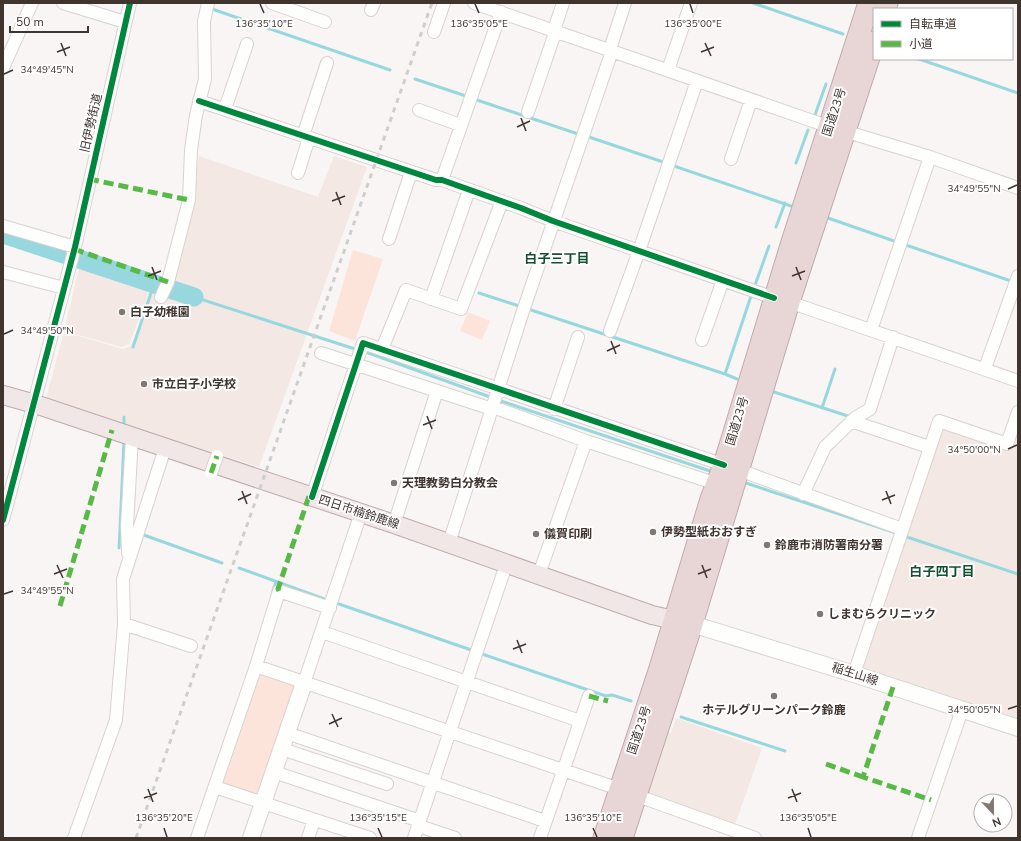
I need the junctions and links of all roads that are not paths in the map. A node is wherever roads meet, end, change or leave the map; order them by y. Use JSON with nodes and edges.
{"nodes":[{"id":1,"x":32,"y":3,"type":"edge"},
{"id":2,"x":63,"y":3,"type":"edge"},
{"id":3,"x":130,"y":3,"type":"edge"},
{"id":4,"x":208,"y":3,"type":"edge"},
{"id":5,"x":272,"y":3,"type":"edge"},
{"id":6,"x":444,"y":3,"type":"edge"},
{"id":7,"x":474,"y":3,"type":"edge"},
{"id":8,"x":563,"y":3,"type":"edge"},
{"id":9,"x":625,"y":3,"type":"edge"},
{"id":10,"x":691,"y":3,"type":"edge"},
{"id":11,"x":869,"y":3,"type":"edge"},
{"id":12,"x":501,"y":9,"type":"edge"},
{"id":13,"x":125,"y":22,"type":"junction"},
{"id":14,"x":325,"y":22,"type":"dead end"},
{"id":15,"x":555,"y":30,"type":"junction"},
{"id":16,"x":434,"y":32,"type":"dead end"},
{"id":17,"x":247,"y":44,"type":"dead end"},
{"id":18,"x":873,"y":44,"type":"edge"},
{"id":19,"x":611,"y":50,"type":"junction"},
{"id":20,"x":327,"y":63,"type":"dead end"},
{"id":21,"x":3,"y":68,"type":"edge"},
{"id":22,"x":668,"y":70,"type":"junction"},
{"id":23,"x":697,"y":80,"type":"junction"},
{"id":24,"x":751,"y":100,"type":"junction"},
{"id":25,"x":199,"y":101,"type":"junction"},
{"id":26,"x":225,"y":109,"type":"junction"},
{"id":27,"x":419,"y":110,"type":"dead end"},
{"id":28,"x":528,"y":112,"type":"dead end"},
{"id":29,"x":460,"y":125,"type":"junction"},
{"id":30,"x":837,"y":129,"type":"junction"},
{"id":31,"x":306,"y":137,"type":"junction"},
{"id":32,"x":930,"y":157,"type":"junction"},
{"id":33,"x":730,"y":159,"type":"dead end"},
{"id":34,"x":411,"y":172,"type":"junction"},
{"id":35,"x":298,"y":173,"type":"dead end"},
{"id":36,"x":442,"y":180,"type":"junction"},
{"id":37,"x":1018,"y":188,"type":"edge"},
{"id":38,"x":469,"y":190,"type":"junction"},
{"id":39,"x":502,"y":201,"type":"junction"},
{"id":40,"x":553,"y":221,"type":"junction"},
{"id":41,"x":3,"y":226,"type":"edge"},
{"id":42,"x":389,"y":239,"type":"dead end"},
{"id":43,"x":74,"y":248,"type":"junction"},
{"id":44,"x":639,"y":251,"type":"junction"},
{"id":45,"x":3,"y":272,"type":"edge"},
{"id":46,"x":1018,"y":276,"type":"edge"},
{"id":47,"x":722,"y":280,"type":"junction"},
{"id":48,"x":64,"y":288,"type":"junction"},
{"id":49,"x":768,"y":295,"type":"junction"},
{"id":50,"x":161,"y":297,"type":"dead end"},
{"id":51,"x":432,"y":299,"type":"junction"},
{"id":52,"x":871,"y":330,"type":"junction"},
{"id":53,"x":610,"y":331,"type":"dead end"},
{"id":54,"x":578,"y":337,"type":"dead end"},
{"id":55,"x":893,"y":337,"type":"junction"},
{"id":56,"x":702,"y":340,"type":"dead end"},
{"id":57,"x":382,"y":350,"type":"junction"},
{"id":58,"x":321,"y":353,"type":"dead end"},
{"id":59,"x":356,"y":362,"type":"junction"},
{"id":60,"x":985,"y":368,"type":"junction"},
{"id":61,"x":1018,"y":380,"type":"edge"},
{"id":62,"x":499,"y":390,"type":"junction"},
{"id":63,"x":438,"y":391,"type":"junction"},
{"id":64,"x":3,"y":396,"type":"edge"},
{"id":65,"x":35,"y":404,"type":"junction"},
{"id":66,"x":494,"y":407,"type":"junction"},
{"id":67,"x":554,"y":409,"type":"junction"},
{"id":68,"x":1018,"y":412,"type":"edge"},
{"id":69,"x":851,"y":421,"type":"junction"},
{"id":70,"x":132,"y":436,"type":"junction"},
{"id":71,"x":586,"y":440,"type":"junction"},
{"id":72,"x":929,"y":447,"type":"junction"},
{"id":73,"x":165,"y":448,"type":"junction"},
{"id":74,"x":217,"y":456,"type":"dead end"},
{"id":75,"x":211,"y":473,"type":"dead end"},
{"id":76,"x":729,"y":475,"type":"junction"},
{"id":77,"x":803,"y":494,"type":"junction"},
{"id":78,"x":312,"y":497,"type":"junction"},
{"id":79,"x":361,"y":513,"type":"junction"},
{"id":80,"x":3,"y":520,"type":"edge"},
{"id":81,"x":394,"y":524,"type":"junction"},
{"id":82,"x":902,"y":529,"type":"junction"},
{"id":83,"x":132,"y":532,"type":"junction"},
{"id":84,"x":449,"y":543,"type":"junction"},
{"id":85,"x":507,"y":562,"type":"junction"},
{"id":86,"x":540,"y":574,"type":"junction"},
{"id":87,"x":331,"y":604,"type":"junction"},
{"id":88,"x":683,"y":621,"type":"junction"},
{"id":89,"x":124,"y":624,"type":"junction"},
{"id":90,"x":322,"y":632,"type":"junction"},
{"id":91,"x":191,"y":646,"type":"dead end"},
{"id":92,"x":256,"y":666,"type":"junction"},
{"id":93,"x":854,"y":674,"type":"junction"},
{"id":94,"x":467,"y":682,"type":"junction"},
{"id":95,"x":304,"y":683,"type":"junction"},
{"id":96,"x":589,"y":696,"type":"dead end"},
{"id":97,"x":962,"y":710,"type":"junction"},
{"id":98,"x":580,"y":721,"type":"junction"},
{"id":99,"x":1018,"y":728,"type":"edge"},
{"id":100,"x":450,"y":731,"type":"junction"},
{"id":101,"x":287,"y":733,"type":"junction"},
{"id":102,"x":282,"y":749,"type":"junction"},
{"id":103,"x":563,"y":770,"type":"junction"},
{"id":104,"x":274,"y":772,"type":"junction"},
{"id":105,"x":433,"y":783,"type":"junction"},
{"id":106,"x":387,"y":784,"type":"dead end"},
{"id":107,"x":214,"y":787,"type":"junction"},
{"id":108,"x":627,"y":792,"type":"junction"},
{"id":109,"x":263,"y":803,"type":"junction"},
{"id":110,"x":314,"y":820,"type":"junction"},
{"id":111,"x":546,"y":821,"type":"junction"},
{"id":112,"x":420,"y":823,"type":"junction"},
{"id":113,"x":364,"y":837,"type":"edge"},
{"id":114,"x":74,"y":838,"type":"edge"},
{"id":115,"x":197,"y":838,"type":"edge"},
{"id":116,"x":251,"y":838,"type":"edge"},
{"id":117,"x":308,"y":838,"type":"edge"},
{"id":118,"x":414,"y":838,"type":"edge"},
{"id":119,"x":455,"y":838,"type":"edge"},
{"id":120,"x":540,"y":838,"type":"edge"},
{"id":121,"x":604,"y":838,"type":"edge"},
{"id":122,"x":622,"y":838,"type":"edge"},
{"id":123,"x":755,"y":838,"type":"edge"},
{"id":124,"x":918,"y":838,"type":"edge"}],
"edges":[{"from":1,"to":21,"type":"street"},
{"from":2,"to":13,"type":"street"},
{"from":3,"to":13,"type":"street","name":"旧伊勢街道"},
{"from":4,"to":25,"type":"street"},
{"from":5,"to":14,"type":"street"},
{"from":6,"to":16,"type":"street"},
{"from":7,"to":12,"type":"street"},
{"from":8,"to":15,"type":"street"},
{"from":9,"to":19,"type":"street"},
{"from":10,"to":22,"type":"street"},
{"from":11,"to":30,"type":"highway","name":"国道23号"},
{"from":12,"to":15,"type":"street"},
{"from":12,"to":29,"type":"street"},
{"from":13,"to":43,"type":"street","name":"旧伊勢街道"},
{"from":15,"to":19,"type":"street"},
{"from":15,"to":28,"type":"street"},
{"from":17,"to":26,"type":"street"},
{"from":18,"to":30,"type":"highway","name":"国道23号"},
{"from":19,"to":22,"type":"street"},
{"from":19,"to":40,"type":"street"},
{"from":20,"to":31,"type":"street"},
{"from":22,"to":23,"type":"street"},
{"from":23,"to":24,"type":"street"},
{"from":23,"to":44,"type":"street"},
{"from":24,"to":30,"type":"street"},
{"from":24,"to":33,"type":"street"},
{"from":25,"to":26,"type":"street"},
{"from":25,"to":50,"type":"street"},
{"from":26,"to":31,"type":"street"},
{"from":27,"to":29,"type":"street"},
{"from":29,"to":36,"type":"street"},
{"from":30,"to":32,"type":"street"},
{"from":30,"to":49,"type":"highway","name":"国道23号"},
{"from":31,"to":34,"type":"street"},
{"from":31,"to":35,"type":"street"},
{"from":32,"to":37,"type":"street"},
{"from":32,"to":52,"type":"street"},
{"from":34,"to":36,"type":"street"},
{"from":34,"to":42,"type":"street"},
{"from":36,"to":38,"type":"street"},
{"from":38,"to":39,"type":"street"},
{"from":38,"to":51,"type":"street"},
{"from":39,"to":40,"type":"street"},
{"from":39,"to":51,"type":"street"},
{"from":40,"to":44,"type":"street"},
{"from":40,"to":62,"type":"street"},
{"from":41,"to":43,"type":"street"},
{"from":43,"to":48,"type":"street","name":"旧伊勢街道"},
{"from":44,"to":47,"type":"street"},
{"from":44,"to":53,"type":"street"},
{"from":45,"to":48,"type":"street"},
{"from":46,"to":60,"type":"street"},
{"from":47,"to":49,"type":"street"},
{"from":47,"to":56,"type":"street"},
{"from":48,"to":65,"type":"street","name":"旧伊勢街道"},
{"from":49,"to":52,"type":"street"},
{"from":49,"to":76,"type":"highway","name":"国道23号"},
{"from":51,"to":57,"type":"street"},
{"from":52,"to":55,"type":"street"},
{"from":54,"to":67,"type":"street"},
{"from":55,"to":60,"type":"street"},
{"from":55,"to":69,"type":"street"},
{"from":57,"to":59,"type":"street"},
{"from":57,"to":62,"type":"street"},
{"from":58,"to":59,"type":"street"},
{"from":59,"to":63,"type":"street"},
{"from":59,"to":78,"type":"street"},
{"from":60,"to":61,"type":"street"},
{"from":62,"to":66,"type":"street"},
{"from":62,"to":67,"type":"street"},
{"from":63,"to":66,"type":"street"},
{"from":63,"to":81,"type":"street"},
{"from":64,"to":65,"type":"main road","name":"四日市楠鈴鹿線"},
{"from":65,"to":70,"type":"main road","name":"四日市楠鈴鹿線"},
{"from":65,"to":80,"type":"street","name":"旧伊勢街道"},
{"from":66,"to":71,"type":"street"},
{"from":66,"to":84,"type":"street"},
{"from":67,"to":76,"type":"street"},
{"from":68,"to":72,"type":"street"},
{"from":69,"to":72,"type":"street"},
{"from":69,"to":77,"type":"street"},
{"from":70,"to":73,"type":"main road","name":"四日市楠鈴鹿線"},
{"from":70,"to":83,"type":"street"},
{"from":71,"to":76,"type":"street"},
{"from":71,"to":86,"type":"street"},
{"from":72,"to":82,"type":"street"},
{"from":73,"to":78,"type":"main road","name":"四日市楠鈴鹿線"},
{"from":73,"to":83,"type":"street"},
{"from":74,"to":75,"type":"street","bridge":true},
{"from":76,"to":77,"type":"street"},
{"from":76,"to":88,"type":"highway","name":"国道23号"},
{"from":77,"to":82,"type":"street"},
{"from":78,"to":79,"type":"main road","name":"四日市楠鈴鹿線"},
{"from":79,"to":81,"type":"main road","name":"四日市楠鈴鹿線"},
{"from":79,"to":87,"type":"street"},
{"from":81,"to":84,"type":"main road","name":"四日市楠鈴鹿線"},
{"from":82,"to":93,"type":"street"},
{"from":83,"to":89,"type":"street"},
{"from":84,"to":85,"type":"main road","name":"四日市楠鈴鹿線"},
{"from":85,"to":86,"type":"main road","name":"四日市楠鈴鹿線"},
{"from":85,"to":94,"type":"street"},
{"from":86,"to":88,"type":"main road","name":"四日市楠鈴鹿線"},
{"from":87,"to":90,"type":"street"},
{"from":87,"to":92,"type":"street"},
{"from":88,"to":93,"type":"main road","name":"稲生山線"},
{"from":88,"to":108,"type":"highway","name":"国道23号"},
{"from":89,"to":91,"type":"street"},
{"from":89,"to":114,"type":"street"},
{"from":90,"to":94,"type":"street"},
{"from":90,"to":95,"type":"street"},
{"from":92,"to":95,"type":"street"},
{"from":92,"to":107,"type":"street"},
{"from":93,"to":97,"type":"main road","name":"稲生山線"},
{"from":94,"to":98,"type":"street"},
{"from":94,"to":100,"type":"street"},
{"from":95,"to":100,"type":"street"},
{"from":95,"to":101,"type":"main road"},
{"from":96,"to":98,"type":"street"},
{"from":97,"to":99,"type":"main road","name":"稲生山線"},
{"from":97,"to":124,"type":"street"},
{"from":98,"to":103,"type":"street"},
{"from":100,"to":103,"type":"street"},
{"from":100,"to":105,"type":"street"},
{"from":101,"to":102,"type":"main road"},
{"from":101,"to":105,"type":"street"},
{"from":102,"to":104,"type":"main road"},
{"from":102,"to":106,"type":"street"},
{"from":103,"to":108,"type":"street"},
{"from":103,"to":111,"type":"street"},
{"from":104,"to":109,"type":"main road"},
{"from":104,"to":112,"type":"street"},
{"from":105,"to":111,"type":"street"},
{"from":105,"to":112,"type":"street"},
{"from":107,"to":109,"type":"street"},
{"from":107,"to":115,"type":"street"},
{"from":108,"to":121,"type":"highway","name":"国道23号"},
{"from":108,"to":122,"type":"highway","name":"国道23号"},
{"from":108,"to":123,"type":"street"},
{"from":109,"to":110,"type":"street"},
{"from":109,"to":116,"type":"main road"},
{"from":110,"to":113,"type":"street"},
{"from":110,"to":117,"type":"street"},
{"from":111,"to":120,"type":"street"},
{"from":112,"to":118,"type":"street"},
{"from":112,"to":119,"type":"street"}]}
